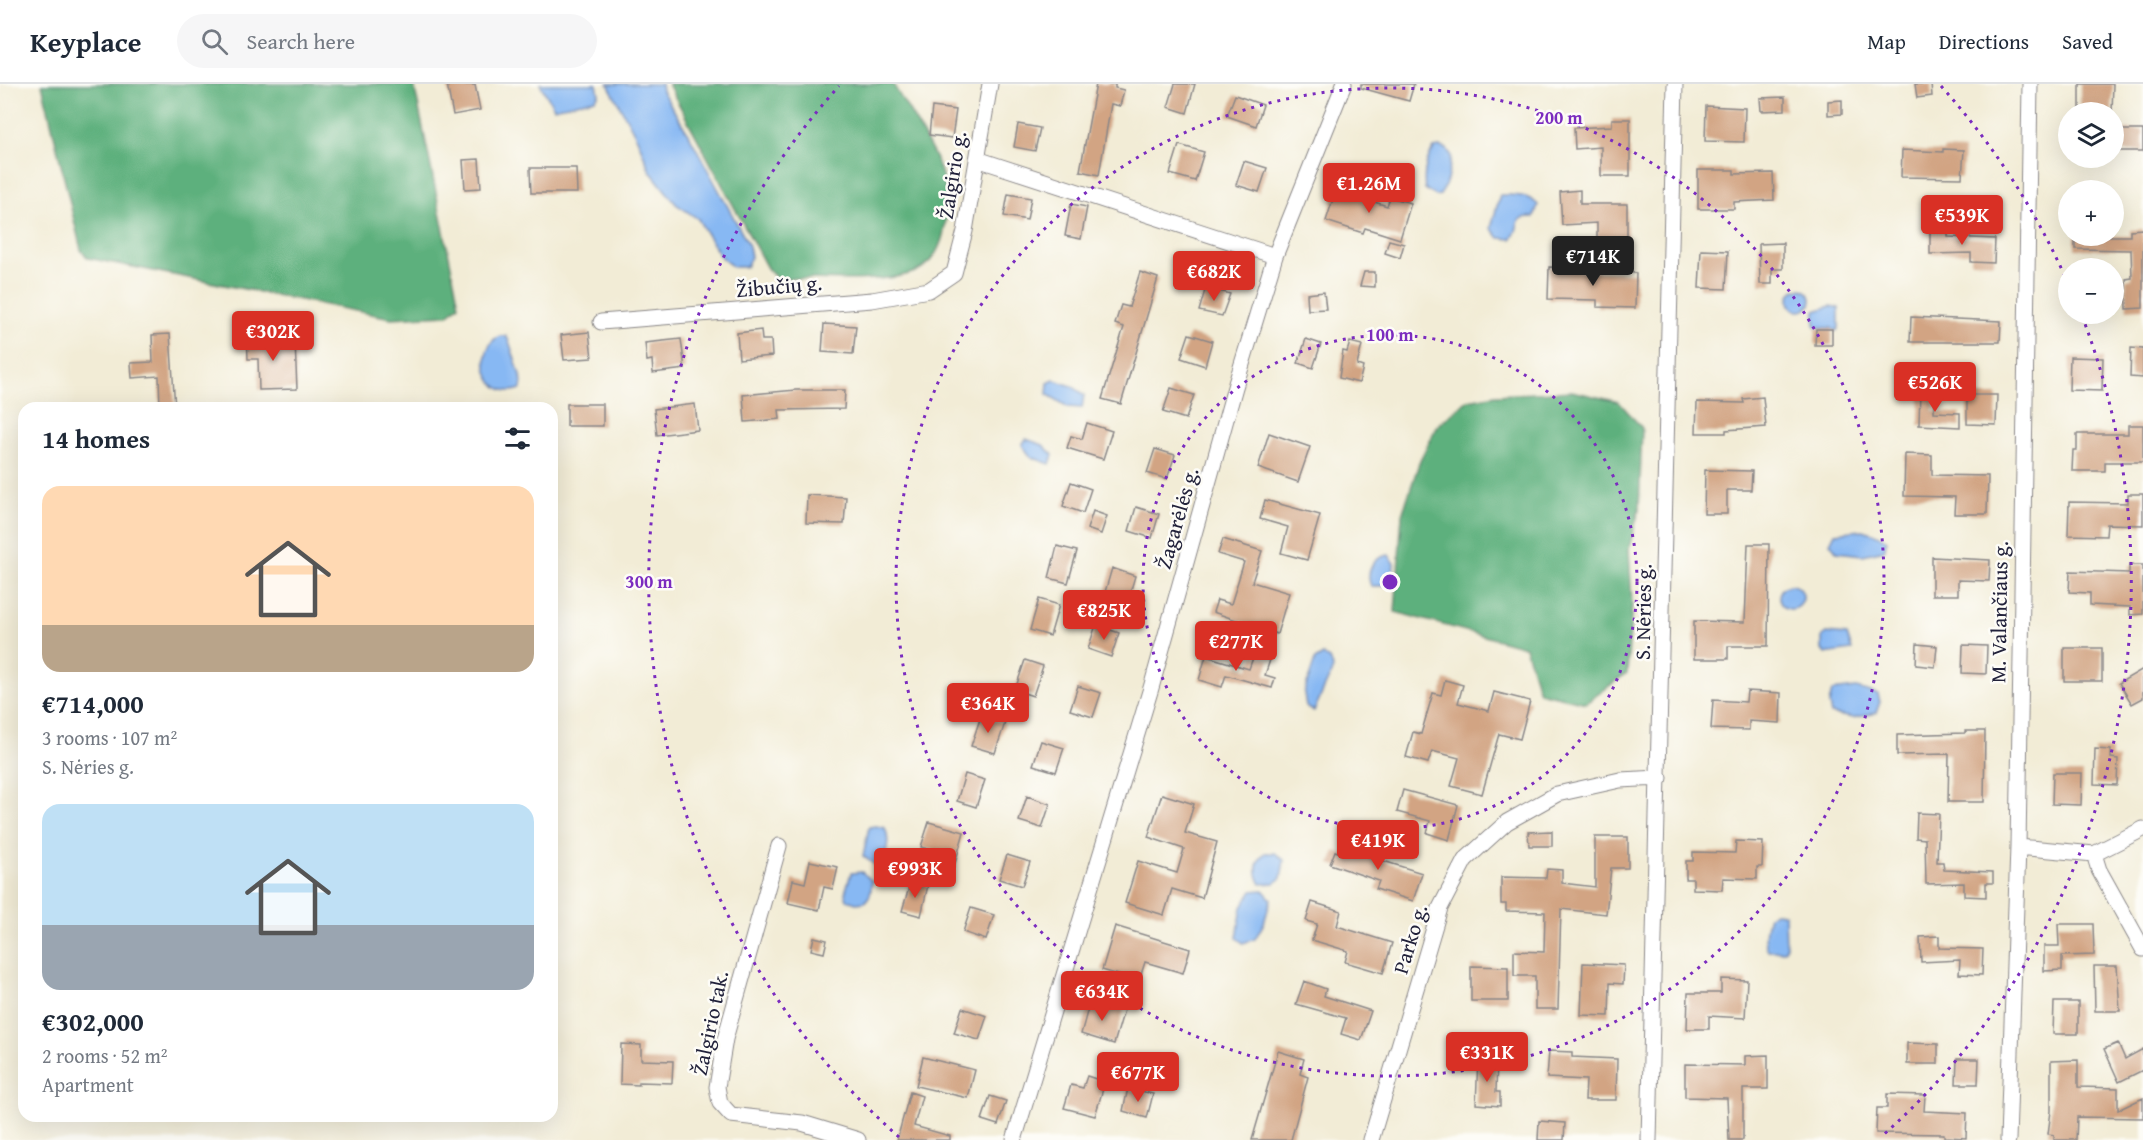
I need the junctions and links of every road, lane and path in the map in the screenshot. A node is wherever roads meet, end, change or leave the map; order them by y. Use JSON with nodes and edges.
{"nodes":[{"id":1,"x":990,"y":84,"type":"edge"},
{"id":2,"x":1344,"y":84,"type":"edge"},
{"id":3,"x":1675,"y":84,"type":"edge"},
{"id":4,"x":2030,"y":84,"type":"edge"},
{"id":5,"x":977,"y":159,"type":"junction"},
{"id":6,"x":1275,"y":256,"type":"junction"},
{"id":7,"x":954,"y":273,"type":"joint"},
{"id":8,"x":601,"y":322,"type":"dead end"},
{"id":9,"x":1660,"y":778,"type":"junction"},
{"id":10,"x":2143,"y":829,"type":"edge"},
{"id":11,"x":778,"y":846,"type":"dead end"},
{"id":12,"x":2018,"y":847,"type":"junction"},
{"id":13,"x":2094,"y":854,"type":"junction"},
{"id":14,"x":2143,"y":949,"type":"edge"},
{"id":15,"x":858,"y":1140,"type":"edge"},
{"id":16,"x":1014,"y":1140,"type":"edge"},
{"id":17,"x":1371,"y":1140,"type":"edge"},
{"id":18,"x":1650,"y":1140,"type":"edge"},
{"id":19,"x":2008,"y":1140,"type":"edge"}],
"edges":[{"from":1,"to":5,"type":"street","name":"Žalgirio g."},
{"from":2,"to":6,"type":"street","name":"Žagarėlės g."},
{"from":3,"to":9,"type":"street","name":"S. Nėries g."},
{"from":4,"to":12,"type":"street","name":"M. Valančiaus g."},
{"from":5,"to":6,"type":"street"},
{"from":5,"to":7,"type":"street","name":"Žalgirio g."},
{"from":6,"to":16,"type":"street","name":"Žagarėlės g."},
{"from":7,"to":8,"type":"street","name":"Žibučių g."},
{"from":9,"to":17,"type":"street","name":"Parko g."},
{"from":9,"to":18,"type":"street","name":"S. Nėries g."},
{"from":10,"to":13,"type":"street"},
{"from":11,"to":15,"type":"street","name":"Žalgirio tak."},
{"from":12,"to":13,"type":"street"},
{"from":12,"to":19,"type":"street","name":"M. Valančiaus g."},
{"from":13,"to":14,"type":"street"}]}
